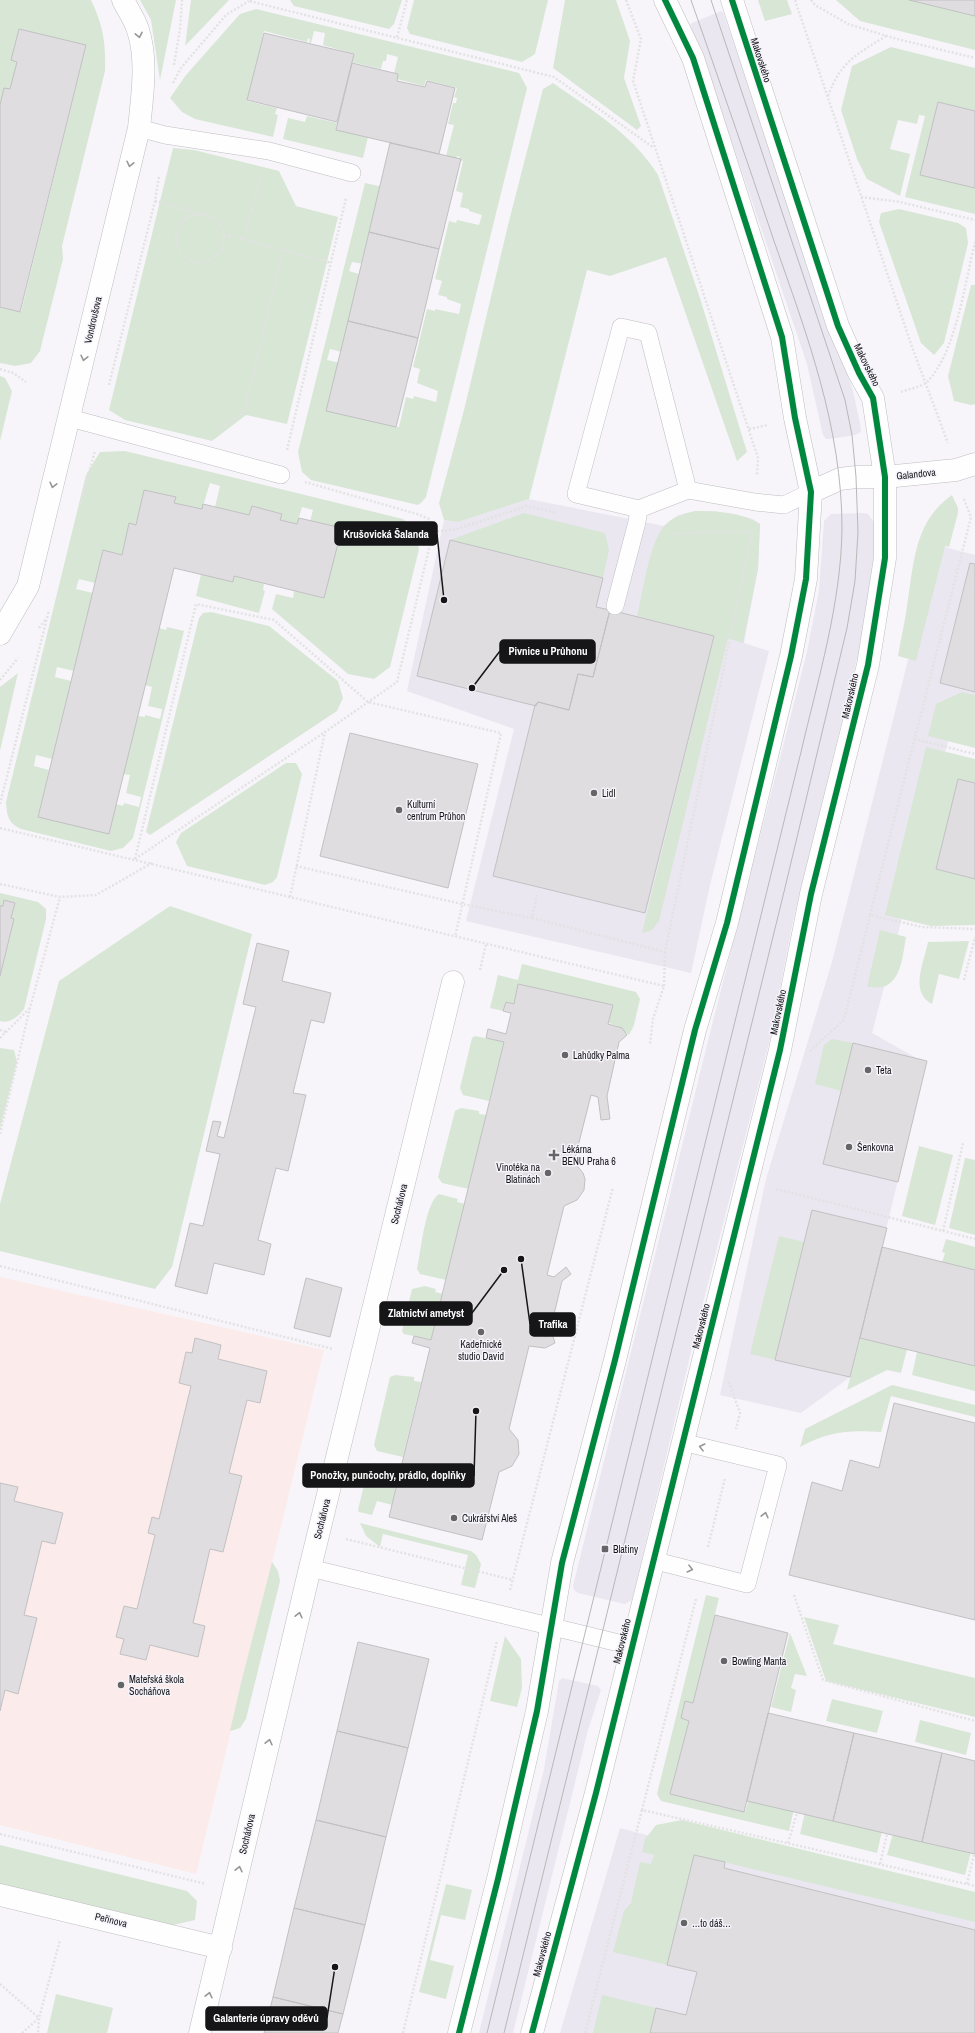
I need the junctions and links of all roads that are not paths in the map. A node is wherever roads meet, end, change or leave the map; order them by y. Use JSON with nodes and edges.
{"nodes":[{"id":1,"x":123,"y":0,"type":"edge"},
{"id":2,"x":666,"y":0,"type":"edge"},
{"id":3,"x":732,"y":0,"type":"edge"},
{"id":4,"x":139,"y":128,"type":"junction"},
{"id":5,"x":352,"y":173,"type":"road end"},
{"id":6,"x":70,"y":418,"type":"junction"},
{"id":7,"x":975,"y":464,"type":"edge"},
{"id":8,"x":281,"y":475,"type":"road end"},
{"id":9,"x":886,"y":477,"type":"junction"},
{"id":10,"x":688,"y":490,"type":"junction"},
{"id":11,"x":811,"y":492,"type":"junction"},
{"id":12,"x":639,"y":509,"type":"junction"},
{"id":13,"x":616,"y":606,"type":"dead end"},
{"id":14,"x":0,"y":634,"type":"edge"},
{"id":15,"x":453,"y":982,"type":"dead end"},
{"id":16,"x":682,"y":1442,"type":"junction"},
{"id":17,"x":652,"y":1560,"type":"junction"},
{"id":18,"x":310,"y":1568,"type":"junction"},
{"id":19,"x":550,"y":1626,"type":"junction"},
{"id":20,"x":631,"y":1646,"type":"junction"},
{"id":21,"x":0,"y":1895,"type":"edge"},
{"id":22,"x":221,"y":1948,"type":"junction"},
{"id":23,"x":200,"y":2033,"type":"edge"},
{"id":24,"x":459,"y":2033,"type":"edge"},
{"id":25,"x":532,"y":2033,"type":"edge"}],
"edges":[{"from":1,"to":4,"type":"street","name":"Vondroušova","one_way":true},
{"from":2,"to":11,"type":"street"},
{"from":3,"to":9,"type":"street","name":"Makovského"},
{"from":4,"to":5,"type":"lane"},
{"from":4,"to":6,"type":"street","name":"Vondroušova","one_way":true},
{"from":6,"to":8,"type":"lane"},
{"from":6,"to":14,"type":"street","name":"Vondroušova","one_way":true},
{"from":7,"to":9,"type":"street","name":"Galandova"},
{"from":9,"to":11,"type":"street","name":"Galandova"},
{"from":9,"to":16,"type":"street","name":"Makovského"},
{"from":10,"to":11,"type":"lane"},
{"from":10,"to":12,"type":"lane"},
{"from":10,"to":12,"type":"lane"},
{"from":11,"to":19,"type":"street"},
{"from":12,"to":13,"type":"lane"},
{"from":15,"to":18,"type":"street","name":"Socháňova"},
{"from":16,"to":17,"type":"street","name":"Makovského"},
{"from":17,"to":16,"type":"lane","one_way":true},
{"from":17,"to":20,"type":"street","name":"Makovského"},
{"from":18,"to":19,"type":"lane"},
{"from":22,"to":18,"type":"street","name":"Socháňova","one_way":true},
{"from":19,"to":20,"type":"lane"},
{"from":19,"to":24,"type":"street"},
{"from":20,"to":25,"type":"street","name":"Makovského"},
{"from":21,"to":22,"type":"street","name":"Peřinova"},
{"from":23,"to":22,"type":"street","name":"Socháňova","one_way":true}]}
